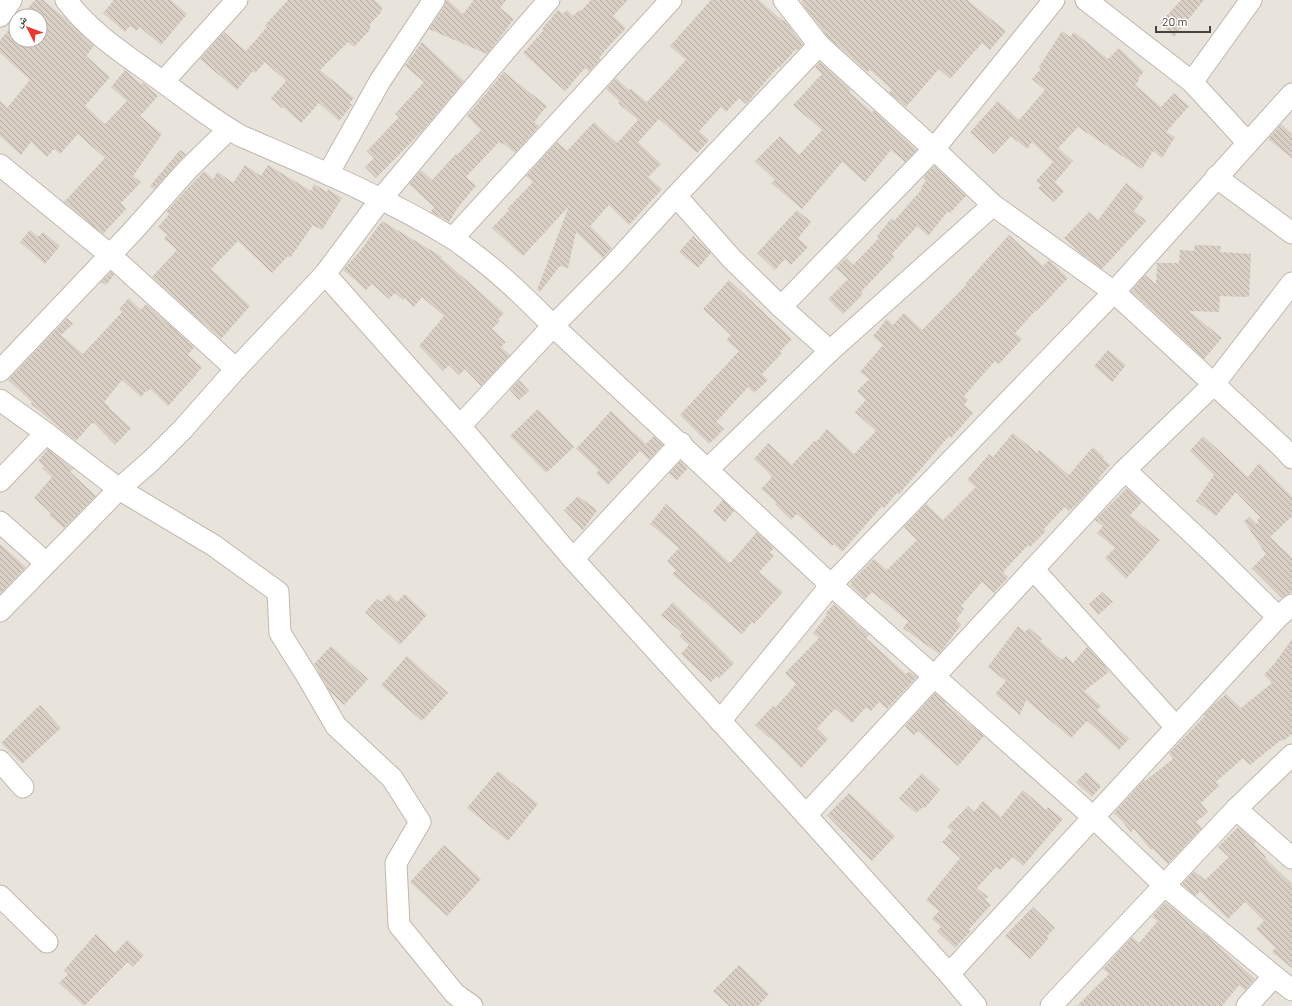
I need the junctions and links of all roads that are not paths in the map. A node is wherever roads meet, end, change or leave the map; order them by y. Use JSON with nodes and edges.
{"nodes":[{"id":1,"x":11,"y":0,"type":"edge"},
{"id":2,"x":66,"y":0,"type":"edge"},
{"id":3,"x":237,"y":0,"type":"edge"},
{"id":4,"x":434,"y":0,"type":"edge"},
{"id":5,"x":549,"y":0,"type":"edge"},
{"id":6,"x":671,"y":0,"type":"edge"},
{"id":7,"x":1054,"y":0,"type":"edge"},
{"id":8,"x":1086,"y":0,"type":"edge"},
{"id":9,"x":1250,"y":0,"type":"edge"},
{"id":10,"x":786,"y":1,"type":"edge"},
{"id":11,"x":0,"y":16,"type":"edge"},
{"id":12,"x":819,"y":45,"type":"junction"},
{"id":13,"x":163,"y":82,"type":"junction"},
{"id":14,"x":1192,"y":82,"type":"junction"},
{"id":15,"x":1292,"y":94,"type":"edge"},
{"id":16,"x":228,"y":129,"type":"junction"},
{"id":17,"x":1248,"y":142,"type":"junction"},
{"id":18,"x":934,"y":149,"type":"junction"},
{"id":19,"x":0,"y":165,"type":"edge"},
{"id":20,"x":328,"y":174,"type":"junction"},
{"id":21,"x":1216,"y":177,"type":"junction"},
{"id":22,"x":676,"y":196,"type":"junction"},
{"id":23,"x":381,"y":199,"type":"junction"},
{"id":24,"x":993,"y":205,"type":"junction"},
{"id":25,"x":1292,"y":233,"type":"edge"},
{"id":26,"x":453,"y":238,"type":"junction"},
{"id":27,"x":110,"y":256,"type":"junction"},
{"id":28,"x":325,"y":274,"type":"junction"},
{"id":29,"x":1292,"y":283,"type":"edge"},
{"id":30,"x":1114,"y":292,"type":"junction"},
{"id":31,"x":781,"y":307,"type":"junction"},
{"id":32,"x":553,"y":326,"type":"junction"},
{"id":33,"x":830,"y":351,"type":"junction"},
{"id":34,"x":236,"y":369,"type":"junction"},
{"id":35,"x":0,"y":371,"type":"edge"},
{"id":36,"x":1214,"y":384,"type":"junction"},
{"id":37,"x":0,"y":400,"type":"edge"},
{"id":38,"x":460,"y":426,"type":"junction"},
{"id":39,"x":46,"y":433,"type":"junction"},
{"id":40,"x":681,"y":443,"type":"junction"},
{"id":41,"x":1292,"y":458,"type":"edge"},
{"id":42,"x":708,"y":469,"type":"junction"},
{"id":43,"x":1125,"y":470,"type":"junction"},
{"id":44,"x":0,"y":481,"type":"edge"},
{"id":45,"x":120,"y":489,"type":"junction"},
{"id":46,"x":0,"y":522,"type":"edge"},
{"id":47,"x":572,"y":559,"type":"junction"},
{"id":48,"x":46,"y":564,"type":"junction"},
{"id":49,"x":1033,"y":569,"type":"junction"},
{"id":50,"x":831,"y":585,"type":"junction"},
{"id":51,"x":0,"y":611,"type":"edge"},
{"id":52,"x":1285,"y":611,"type":"edge"},
{"id":53,"x":933,"y":676,"type":"junction"},
{"id":54,"x":720,"y":721,"type":"junction"},
{"id":55,"x":1176,"y":727,"type":"junction"},
{"id":56,"x":1292,"y":755,"type":"edge"},
{"id":57,"x":0,"y":761,"type":"edge"},
{"id":58,"x":23,"y":787,"type":"dead end"},
{"id":59,"x":1236,"y":809,"type":"junction"},
{"id":60,"x":806,"y":816,"type":"junction"},
{"id":61,"x":1093,"y":818,"type":"junction"},
{"id":62,"x":1292,"y":858,"type":"edge"},
{"id":63,"x":1164,"y":885,"type":"junction"},
{"id":64,"x":0,"y":896,"type":"edge"},
{"id":65,"x":47,"y":942,"type":"dead end"},
{"id":66,"x":949,"y":974,"type":"junction"},
{"id":67,"x":1274,"y":976,"type":"junction"},
{"id":68,"x":1292,"y":990,"type":"edge"},
{"id":69,"x":472,"y":1006,"type":"edge"},
{"id":70,"x":976,"y":1006,"type":"edge"},
{"id":71,"x":1051,"y":1006,"type":"edge"},
{"id":72,"x":1247,"y":1006,"type":"edge"}],
"edges":[{"from":1,"to":11,"type":"street"},
{"from":2,"to":13,"type":"street"},
{"from":3,"to":13,"type":"street"},
{"from":4,"to":20,"type":"street"},
{"from":5,"to":23,"type":"street"},
{"from":6,"to":26,"type":"street"},
{"from":7,"to":18,"type":"street"},
{"from":8,"to":14,"type":"street"},
{"from":9,"to":14,"type":"street"},
{"from":10,"to":12,"type":"street"},
{"from":12,"to":18,"type":"street"},
{"from":12,"to":22,"type":"street"},
{"from":13,"to":16,"type":"street"},
{"from":14,"to":17,"type":"street"},
{"from":15,"to":17,"type":"street"},
{"from":16,"to":20,"type":"street"},
{"from":16,"to":27,"type":"street"},
{"from":17,"to":21,"type":"street"},
{"from":18,"to":24,"type":"street"},
{"from":18,"to":31,"type":"street"},
{"from":19,"to":27,"type":"street"},
{"from":20,"to":23,"type":"street"},
{"from":21,"to":25,"type":"street"},
{"from":21,"to":30,"type":"street"},
{"from":22,"to":31,"type":"street"},
{"from":22,"to":32,"type":"street"},
{"from":23,"to":26,"type":"street"},
{"from":23,"to":28,"type":"street"},
{"from":24,"to":30,"type":"street"},
{"from":24,"to":33,"type":"street"},
{"from":26,"to":32,"type":"street"},
{"from":27,"to":34,"type":"street"},
{"from":27,"to":35,"type":"street"},
{"from":28,"to":34,"type":"street"},
{"from":28,"to":38,"type":"street"},
{"from":29,"to":36,"type":"street"},
{"from":30,"to":36,"type":"street"},
{"from":30,"to":50,"type":"street"},
{"from":31,"to":33,"type":"street"},
{"from":32,"to":38,"type":"street"},
{"from":32,"to":40,"type":"street"},
{"from":33,"to":42,"type":"street"},
{"from":34,"to":45,"type":"street"},
{"from":36,"to":41,"type":"street"},
{"from":36,"to":43,"type":"street"},
{"from":37,"to":39,"type":"street"},
{"from":38,"to":47,"type":"street"},
{"from":39,"to":44,"type":"street"},
{"from":39,"to":45,"type":"street"},
{"from":40,"to":42,"type":"street"},
{"from":40,"to":47,"type":"street"},
{"from":42,"to":50,"type":"street"},
{"from":43,"to":49,"type":"street"},
{"from":43,"to":52,"type":"street"},
{"from":45,"to":48,"type":"street"},
{"from":45,"to":69,"type":"street"},
{"from":46,"to":48,"type":"street"},
{"from":47,"to":54,"type":"street"},
{"from":48,"to":51,"type":"street"},
{"from":49,"to":53,"type":"street"},
{"from":49,"to":55,"type":"street"},
{"from":50,"to":53,"type":"street"},
{"from":50,"to":54,"type":"street"},
{"from":52,"to":55,"type":"street"},
{"from":53,"to":60,"type":"street"},
{"from":53,"to":61,"type":"street"},
{"from":54,"to":60,"type":"street"},
{"from":55,"to":61,"type":"street"},
{"from":56,"to":59,"type":"street"},
{"from":57,"to":58,"type":"street"},
{"from":59,"to":62,"type":"street"},
{"from":59,"to":63,"type":"street"},
{"from":60,"to":66,"type":"street"},
{"from":61,"to":63,"type":"street"},
{"from":61,"to":66,"type":"street"},
{"from":63,"to":67,"type":"street"},
{"from":63,"to":71,"type":"street"},
{"from":64,"to":65,"type":"street"},
{"from":66,"to":70,"type":"street"},
{"from":67,"to":68,"type":"street"},
{"from":67,"to":72,"type":"street"}]}
